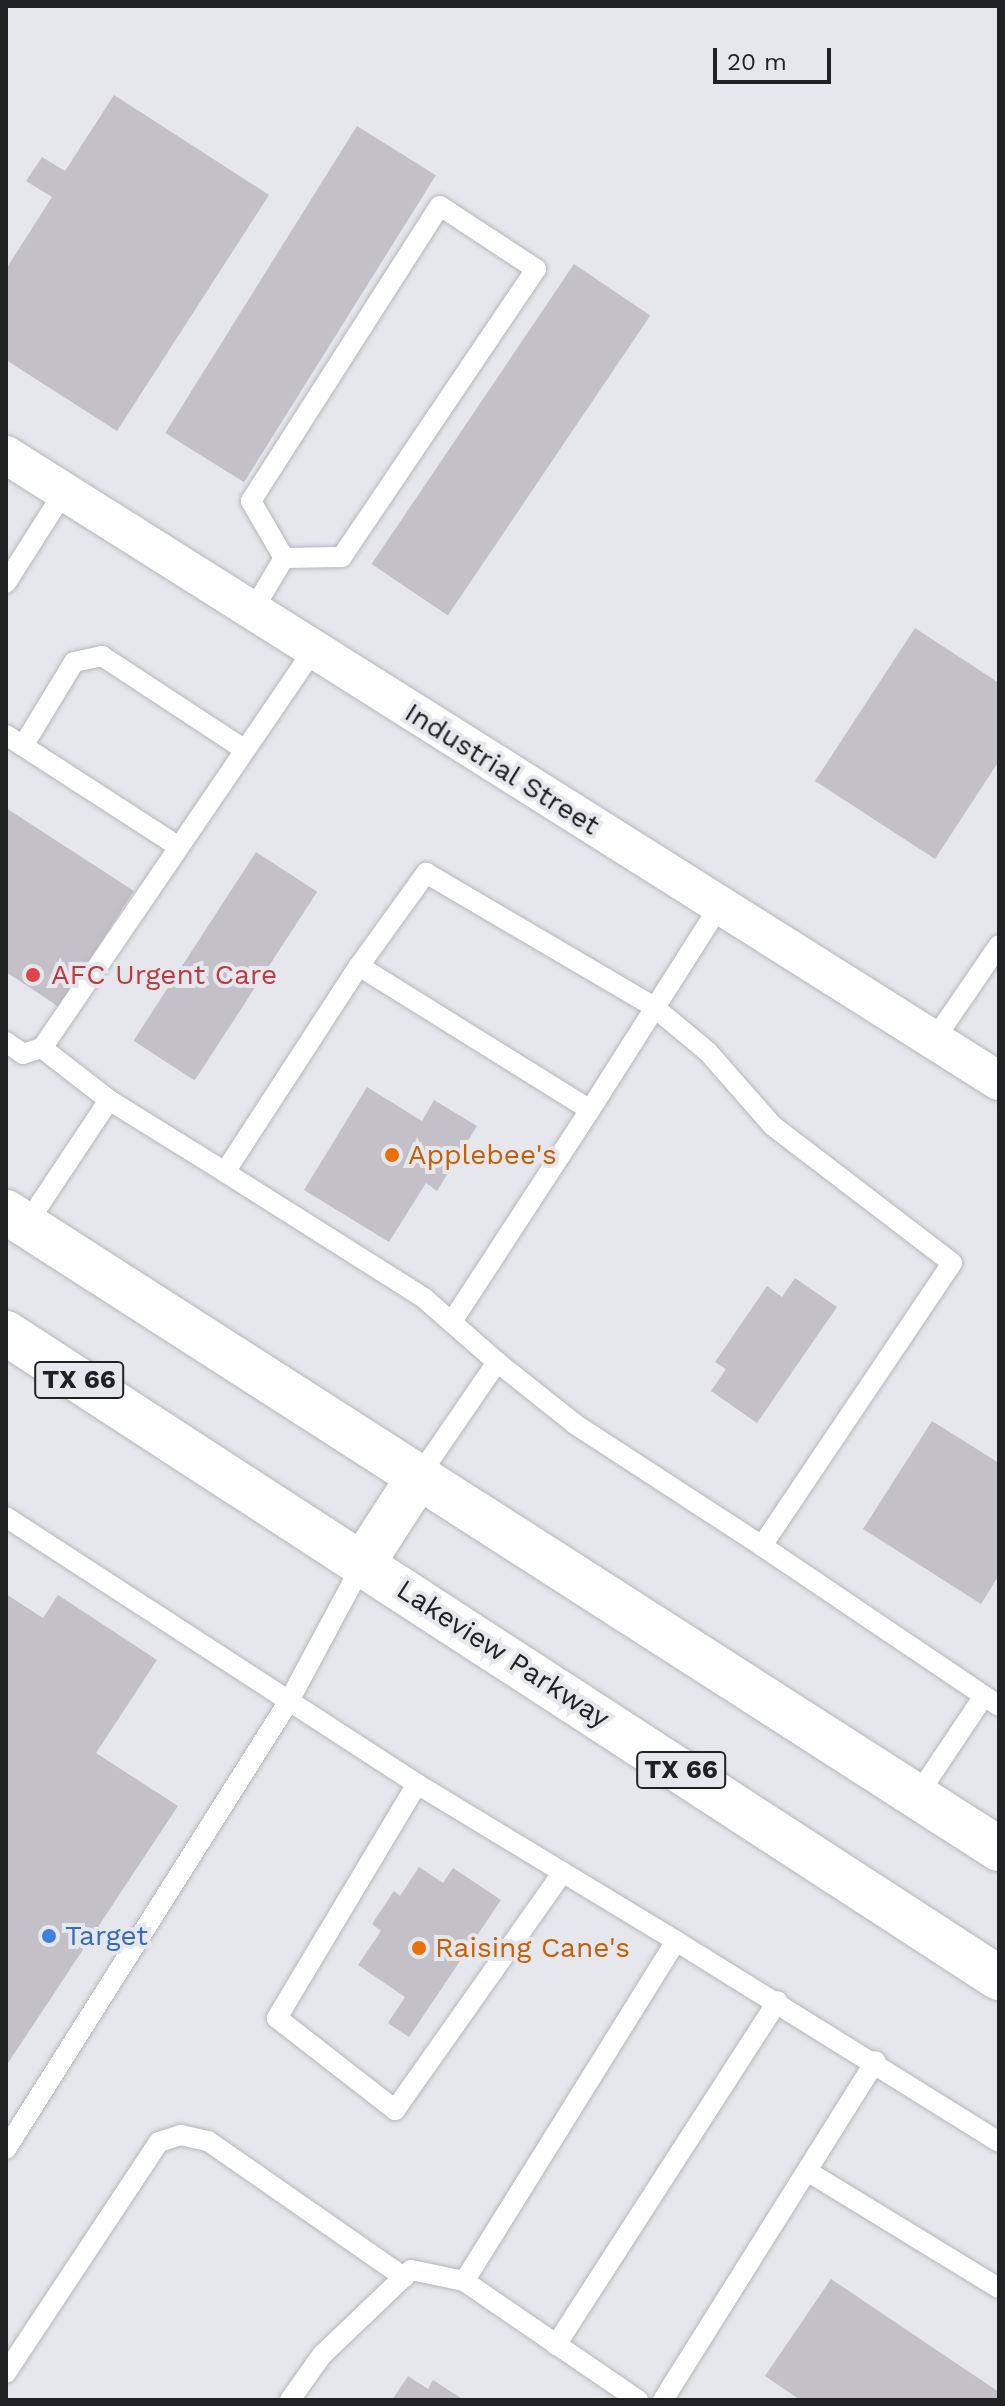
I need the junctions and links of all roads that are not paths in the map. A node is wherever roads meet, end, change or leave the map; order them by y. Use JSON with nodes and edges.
{"nodes":[{"id":1,"x":6,"y":455,"type":"edge"},
{"id":2,"x":64,"y":492,"type":"junction"},
{"id":3,"x":284,"y":558,"type":"junction"},
{"id":4,"x":6,"y":583,"type":"edge"},
{"id":5,"x":253,"y":610,"type":"junction"},
{"id":6,"x":314,"y":649,"type":"junction"},
{"id":7,"x":14,"y":740,"type":"edge"},
{"id":8,"x":245,"y":750,"type":"junction"},
{"id":9,"x":179,"y":847,"type":"junction"},
{"id":10,"x":719,"y":907,"type":"junction"},
{"id":11,"x":999,"y":945,"type":"edge"},
{"id":12,"x":359,"y":966,"type":"junction"},
{"id":13,"x":654,"y":1007,"type":"junction"},
{"id":14,"x":934,"y":1040,"type":"junction"},
{"id":15,"x":6,"y":1042,"type":"edge"},
{"id":16,"x":42,"y":1048,"type":"junction"},
{"id":17,"x":999,"y":1081,"type":"edge"},
{"id":18,"x":109,"y":1100,"type":"junction"},
{"id":19,"x":590,"y":1110,"type":"junction"},
{"id":20,"x":225,"y":1172,"type":"junction"},
{"id":21,"x":16,"y":1219,"type":"edge"},
{"id":22,"x":453,"y":1320,"type":"junction"},
{"id":23,"x":6,"y":1333,"type":"edge"},
{"id":24,"x":497,"y":1362,"type":"junction"},
{"id":25,"x":419,"y":1476,"type":"junction"},
{"id":26,"x":6,"y":1517,"type":"edge"},
{"id":27,"x":762,"y":1546,"type":"junction"},
{"id":28,"x":363,"y":1563,"type":"junction"},
{"id":29,"x":289,"y":1701,"type":"junction"},
{"id":30,"x":991,"y":1701,"type":"edge"},
{"id":31,"x":417,"y":1784,"type":"junction"},
{"id":32,"x":917,"y":1796,"type":"junction"},
{"id":33,"x":999,"y":1849,"type":"edge"},
{"id":34,"x":563,"y":1872,"type":"junction"},
{"id":35,"x":676,"y":1941,"type":"junction"},
{"id":36,"x":999,"y":1978,"type":"edge"},
{"id":37,"x":778,"y":2001,"type":"junction"},
{"id":38,"x":876,"y":2061,"type":"junction"},
{"id":39,"x":999,"y":2142,"type":"edge"},
{"id":40,"x":6,"y":2149,"type":"edge"},
{"id":41,"x":807,"y":2171,"type":"junction"},
{"id":42,"x":404,"y":2277,"type":"junction"},
{"id":43,"x":464,"y":2281,"type":"junction"},
{"id":44,"x":999,"y":2288,"type":"edge"},
{"id":45,"x":556,"y":2345,"type":"junction"},
{"id":46,"x":6,"y":2373,"type":"edge"},
{"id":47,"x":290,"y":2400,"type":"edge"},
{"id":48,"x":638,"y":2400,"type":"edge"},
{"id":49,"x":663,"y":2400,"type":"edge"}],
"edges":[{"from":1,"to":2,"type":"street","name":"Industrial Street"},
{"from":2,"to":4,"type":"lane"},
{"from":2,"to":5,"type":"street","name":"Industrial Street"},
{"from":3,"to":3,"type":"lane"},
{"from":3,"to":5,"type":"lane"},
{"from":5,"to":6,"type":"street","name":"Industrial Street"},
{"from":6,"to":8,"type":"lane"},
{"from":6,"to":10,"type":"street","name":"Industrial Street"},
{"from":7,"to":8,"type":"lane"},
{"from":7,"to":9,"type":"lane"},
{"from":8,"to":9,"type":"lane"},
{"from":9,"to":16,"type":"lane"},
{"from":10,"to":13,"type":"lane"},
{"from":10,"to":14,"type":"street","name":"Industrial Street"},
{"from":11,"to":14,"type":"lane"},
{"from":12,"to":13,"type":"lane"},
{"from":12,"to":19,"type":"lane"},
{"from":12,"to":20,"type":"lane"},
{"from":13,"to":19,"type":"lane"},
{"from":13,"to":27,"type":"lane"},
{"from":14,"to":17,"type":"street","name":"Industrial Street"},
{"from":15,"to":16,"type":"lane"},
{"from":16,"to":18,"type":"lane"},
{"from":18,"to":20,"type":"lane"},
{"from":18,"to":21,"type":"lane"},
{"from":19,"to":22,"type":"lane"},
{"from":20,"to":22,"type":"lane"},
{"from":21,"to":25,"type":"main road"},
{"from":22,"to":24,"type":"lane"},
{"from":23,"to":28,"type":"main road","name":"Lakeview Parkway","number":"TX 66"},
{"from":24,"to":25,"type":"lane"},
{"from":24,"to":27,"type":"lane"},
{"from":25,"to":28,"type":"main road"},
{"from":25,"to":32,"type":"main road"},
{"from":26,"to":29,"type":"lane"},
{"from":27,"to":30,"type":"lane"},
{"from":28,"to":29,"type":"lane"},
{"from":28,"to":36,"type":"main road","name":"Lakeview Parkway","number":"TX 66"},
{"from":29,"to":31,"type":"lane"},
{"from":29,"to":40,"type":"lane"},
{"from":30,"to":32,"type":"lane"},
{"from":31,"to":34,"type":"lane"},
{"from":31,"to":34,"type":"lane"},
{"from":32,"to":33,"type":"main road"},
{"from":34,"to":35,"type":"lane"},
{"from":35,"to":37,"type":"lane"},
{"from":35,"to":43,"type":"lane"},
{"from":37,"to":38,"type":"lane"},
{"from":37,"to":45,"type":"lane"},
{"from":38,"to":39,"type":"lane"},
{"from":38,"to":41,"type":"lane"},
{"from":41,"to":44,"type":"lane"},
{"from":41,"to":49,"type":"lane"},
{"from":42,"to":43,"type":"lane"},
{"from":42,"to":46,"type":"lane"},
{"from":42,"to":47,"type":"lane"},
{"from":43,"to":45,"type":"lane"},
{"from":45,"to":48,"type":"lane"}]}
